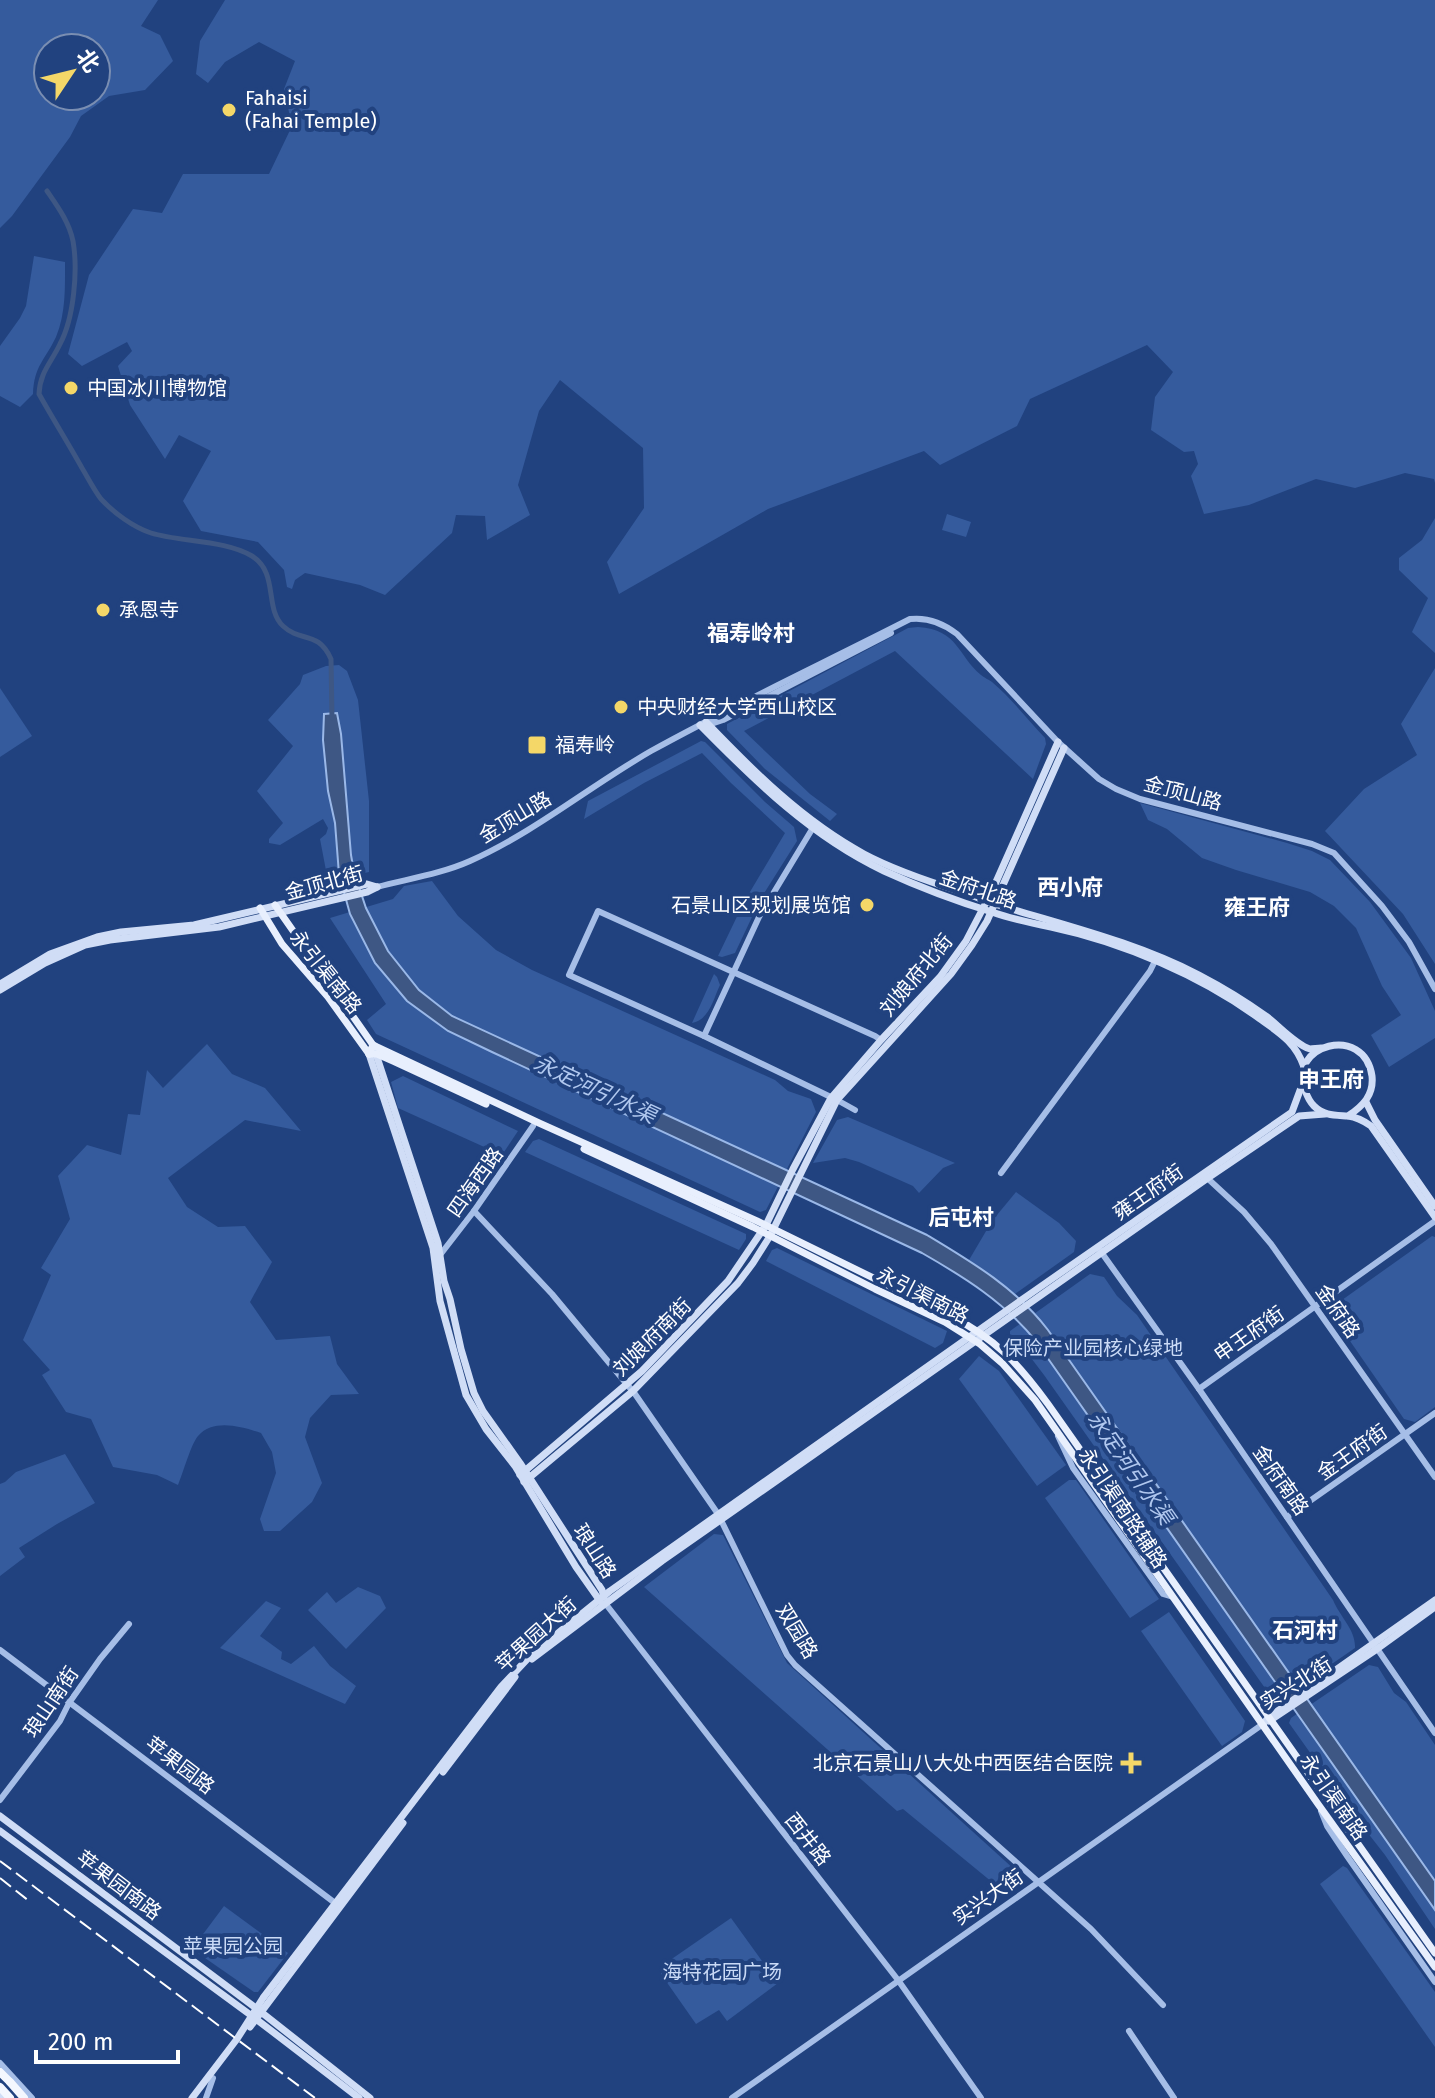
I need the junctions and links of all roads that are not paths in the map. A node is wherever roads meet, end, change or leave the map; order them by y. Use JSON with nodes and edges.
{"nodes":[{"id":1,"x":705,"y":724,"type":"junction"},
{"id":2,"x":1061,"y":745,"type":"junction"},
{"id":3,"x":815,"y":826,"type":"junction"},
{"id":4,"x":377,"y":887,"type":"joint"},
{"id":5,"x":989,"y":907,"type":"junction"},
{"id":6,"x":277,"y":908,"type":"junction"},
{"id":7,"x":262,"y":912,"type":"junction"},
{"id":8,"x":1156,"y":958,"type":"junction"},
{"id":9,"x":733,"y":973,"type":"junction"},
{"id":10,"x":0,"y":984,"type":"edge"},
{"id":11,"x":1435,"y":989,"type":"edge"},
{"id":12,"x":0,"y":990,"type":"edge"},
{"id":13,"x":704,"y":1036,"type":"junction"},
{"id":14,"x":881,"y":1040,"type":"junction"},
{"id":15,"x":373,"y":1045,"type":"junction"},
{"id":16,"x":1321,"y":1048,"type":"junction"},
{"id":17,"x":373,"y":1054,"type":"junction"},
{"id":18,"x":1304,"y":1067,"type":"junction"},
{"id":19,"x":1302,"y":1085,"type":"junction"},
{"id":20,"x":834,"y":1099,"type":"junction"},
{"id":21,"x":1366,"y":1102,"type":"junction"},
{"id":22,"x":855,"y":1110,"type":"dead end"},
{"id":23,"x":1325,"y":1114,"type":"junction"},
{"id":24,"x":1348,"y":1116,"type":"junction"},
{"id":25,"x":533,"y":1126,"type":"junction"},
{"id":26,"x":1001,"y":1173,"type":"dead end"},
{"id":27,"x":1206,"y":1176,"type":"junction"},
{"id":28,"x":783,"y":1199,"type":"joint"},
{"id":29,"x":1435,"y":1206,"type":"edge"},
{"id":30,"x":474,"y":1211,"type":"junction"},
{"id":31,"x":1435,"y":1219,"type":"edge"},
{"id":32,"x":768,"y":1230,"type":"junction"},
{"id":33,"x":1100,"y":1250,"type":"junction"},
{"id":34,"x":440,"y":1255,"type":"junction"},
{"id":35,"x":1315,"y":1306,"type":"junction"},
{"id":36,"x":1001,"y":1320,"type":"joint"},
{"id":37,"x":982,"y":1333,"type":"junction"},
{"id":38,"x":974,"y":1339,"type":"junction"},
{"id":39,"x":630,"y":1388,"type":"junction"},
{"id":40,"x":1199,"y":1389,"type":"junction"},
{"id":41,"x":1435,"y":1413,"type":"edge"},
{"id":42,"x":1405,"y":1434,"type":"junction"},
{"id":43,"x":525,"y":1477,"type":"junction"},
{"id":44,"x":1435,"y":1477,"type":"edge"},
{"id":45,"x":719,"y":1517,"type":"junction"},
{"id":46,"x":1287,"y":1517,"type":"junction"},
{"id":47,"x":602,"y":1600,"type":"junction"},
{"id":48,"x":1435,"y":1600,"type":"edge"},
{"id":49,"x":1435,"y":1607,"type":"edge"},
{"id":50,"x":129,"y":1624,"type":"dead end"},
{"id":51,"x":1376,"y":1646,"type":"junction"},
{"id":52,"x":0,"y":1650,"type":"edge"},
{"id":53,"x":69,"y":1703,"type":"junction"},
{"id":54,"x":1268,"y":1720,"type":"junction"},
{"id":55,"x":1435,"y":1733,"type":"edge"},
{"id":56,"x":0,"y":1800,"type":"edge"},
{"id":57,"x":1318,"y":1804,"type":"junction"},
{"id":58,"x":0,"y":1816,"type":"edge"},
{"id":59,"x":0,"y":1831,"type":"edge"},
{"id":60,"x":1347,"y":1856,"type":"junction"},
{"id":61,"x":1358,"y":1860,"type":"junction"},
{"id":62,"x":1037,"y":1882,"type":"junction"},
{"id":63,"x":337,"y":1905,"type":"junction"},
{"id":64,"x":1435,"y":1953,"type":"edge"},
{"id":65,"x":1435,"y":1967,"type":"edge"},
{"id":66,"x":898,"y":1980,"type":"junction"},
{"id":67,"x":1435,"y":1982,"type":"edge"},
{"id":68,"x":1163,"y":2005,"type":"dead end"},
{"id":69,"x":257,"y":2014,"type":"junction"},
{"id":70,"x":1129,"y":2031,"type":"dead end"},
{"id":71,"x":0,"y":2063,"type":"edge"},
{"id":72,"x":0,"y":2074,"type":"edge"},
{"id":73,"x":213,"y":2078,"type":"junction"},
{"id":74,"x":0,"y":2087,"type":"edge"},
{"id":75,"x":10,"y":2098,"type":"edge"},
{"id":76,"x":28,"y":2098,"type":"edge"},
{"id":77,"x":195,"y":2098,"type":"edge"},
{"id":78,"x":206,"y":2098,"type":"edge"},
{"id":79,"x":359,"y":2098,"type":"edge"},
{"id":80,"x":370,"y":2098,"type":"edge"},
{"id":81,"x":732,"y":2098,"type":"edge"},
{"id":82,"x":981,"y":2098,"type":"edge"},
{"id":83,"x":1174,"y":2098,"type":"edge"}],
"edges":[{"from":1,"to":2,"type":"street","name":"金顶山路"},
{"from":1,"to":3,"type":"main road","name":"金府北路"},
{"from":1,"to":4,"type":"street","name":"金顶山路"},
{"from":2,"to":5,"type":"main road","name":"刘娘府北街"},
{"from":2,"to":11,"type":"street","name":"金顶山路"},
{"from":3,"to":5,"type":"main road","name":"金府北路"},
{"from":3,"to":9,"type":"street"},
{"from":4,"to":6,"type":"main road","name":"金顶北街"},
{"from":5,"to":8,"type":"main road","name":"金府北路"},
{"from":5,"to":14,"type":"main road","name":"刘娘府北街"},
{"from":5,"to":20,"type":"main road","name":"刘娘府北街"},
{"from":6,"to":7,"type":"main road","name":"金顶北街"},
{"from":6,"to":15,"type":"main road","name":"永引渠南路"},
{"from":7,"to":10,"type":"main road","name":"金顶北街"},
{"from":7,"to":12,"type":"main road","name":"金顶北街"},
{"from":7,"to":17,"type":"main road","name":"永引渠南路"},
{"from":8,"to":16,"type":"main road","name":"金府北路"},
{"from":8,"to":18,"type":"main road","name":"金府北路"},
{"from":8,"to":26,"type":"street"},
{"from":9,"to":13,"type":"street"},
{"from":9,"to":13,"type":"street"},
{"from":9,"to":14,"type":"street"},
{"from":13,"to":20,"type":"street"},
{"from":14,"to":20,"type":"main road","name":"刘娘府北街"},
{"from":15,"to":17,"type":"main road"},
{"from":15,"to":32,"type":"main road","name":"永引渠南路"},
{"from":16,"to":18,"type":"main road"},
{"from":16,"to":21,"type":"main road"},
{"from":17,"to":25,"type":"main road","name":"永引渠南路"},
{"from":17,"to":34,"type":"main road","name":"琅山路"},
{"from":17,"to":43,"type":"main road","name":"琅山路"},
{"from":18,"to":19,"type":"main road"},
{"from":19,"to":23,"type":"main road"},
{"from":19,"to":27,"type":"main road","name":"雍王府街"},
{"from":20,"to":22,"type":"street"},
{"from":20,"to":28,"type":"main road","name":"刘娘府北街"},
{"from":21,"to":24,"type":"main road"},
{"from":21,"to":29,"type":"main road"},
{"from":23,"to":24,"type":"main road"},
{"from":23,"to":27,"type":"main road","name":"雍王府街"},
{"from":24,"to":31,"type":"main road"},
{"from":25,"to":30,"type":"street","name":"四海西路"},
{"from":25,"to":32,"type":"main road","name":"永引渠南路"},
{"from":27,"to":33,"type":"main road","name":"雍王府街"},
{"from":27,"to":35,"type":"street","name":"金府路"},
{"from":28,"to":32,"type":"main road","name":"刘娘府南街"},
{"from":30,"to":34,"type":"street","name":"四海西路"},
{"from":30,"to":39,"type":"street","name":"双园路"},
{"from":31,"to":35,"type":"street","name":"申王府街"},
{"from":32,"to":37,"type":"main road","name":"永引渠南路"},
{"from":32,"to":38,"type":"main road","name":"永引渠南路"},
{"from":32,"to":39,"type":"main road","name":"刘娘府南街"},
{"from":33,"to":36,"type":"main road","name":"雍王府街"},
{"from":33,"to":40,"type":"street","name":"金府南路"},
{"from":34,"to":43,"type":"main road","name":"琅山路"},
{"from":35,"to":40,"type":"street","name":"申王府街"},
{"from":35,"to":42,"type":"street","name":"金府路"},
{"from":36,"to":37,"type":"main road","name":"苹果园大街"},
{"from":37,"to":38,"type":"main road","name":"苹果园大街"},
{"from":37,"to":54,"type":"main road","name":"永引渠南路"},
{"from":38,"to":45,"type":"main road","name":"苹果园大街"},
{"from":38,"to":54,"type":"main road","name":"永引渠南路"},
{"from":39,"to":43,"type":"main road","name":"刘娘府南街"},
{"from":39,"to":45,"type":"street","name":"双园路"},
{"from":40,"to":46,"type":"street","name":"金府南路"},
{"from":41,"to":42,"type":"street","name":"金王府街"},
{"from":42,"to":44,"type":"street","name":"金府路"},
{"from":42,"to":46,"type":"street","name":"金王府街"},
{"from":43,"to":47,"type":"main road","name":"琅山路"},
{"from":45,"to":47,"type":"main road","name":"苹果园大街"},
{"from":45,"to":62,"type":"street","name":"双园路"},
{"from":46,"to":51,"type":"street","name":"金府南路"},
{"from":47,"to":63,"type":"main road","name":"苹果园大街"},
{"from":47,"to":66,"type":"street","name":"西井路"},
{"from":48,"to":51,"type":"main road","name":"实兴北街"},
{"from":49,"to":51,"type":"main road","name":"实兴北街"},
{"from":50,"to":53,"type":"street","name":"琅山南街"},
{"from":51,"to":54,"type":"main road","name":"实兴北街"},
{"from":51,"to":55,"type":"street","name":"金府南路"},
{"from":52,"to":53,"type":"street","name":"苹果园路"},
{"from":53,"to":56,"type":"street","name":"琅山南街"},
{"from":53,"to":63,"type":"street","name":"苹果园路"},
{"from":54,"to":57,"type":"main road","name":"永引渠南路"},
{"from":54,"to":62,"type":"street","name":"实兴大街"},
{"from":54,"to":64,"type":"main road","name":"永引渠南路"},
{"from":57,"to":60,"type":"street"},
{"from":57,"to":61,"type":"main road","name":"永引渠南路"},
{"from":58,"to":69,"type":"main road","name":"苹果园南路"},
{"from":59,"to":69,"type":"main road","name":"苹果园南路"},
{"from":60,"to":61,"type":"street"},
{"from":60,"to":67,"type":"street"},
{"from":61,"to":65,"type":"main road","name":"永引渠南路"},
{"from":62,"to":66,"type":"street","name":"实兴大街"},
{"from":62,"to":68,"type":"street","name":"双园路"},
{"from":63,"to":69,"type":"main road","name":"苹果园大街"},
{"from":66,"to":81,"type":"street","name":"实兴大街"},
{"from":66,"to":82,"type":"street","name":"西井路"},
{"from":69,"to":73,"type":"main road"},
{"from":69,"to":77,"type":"main road"},
{"from":69,"to":79,"type":"main road","name":"苹果园南路"},
{"from":69,"to":80,"type":"main road","name":"苹果园南路"},
{"from":70,"to":83,"type":"street"},
{"from":71,"to":76,"type":"street"},
{"from":72,"to":76,"type":"highway","bridge":true},
{"from":73,"to":77,"type":"main road"},
{"from":73,"to":78,"type":"street"},
{"from":74,"to":75,"type":"highway"}]}
